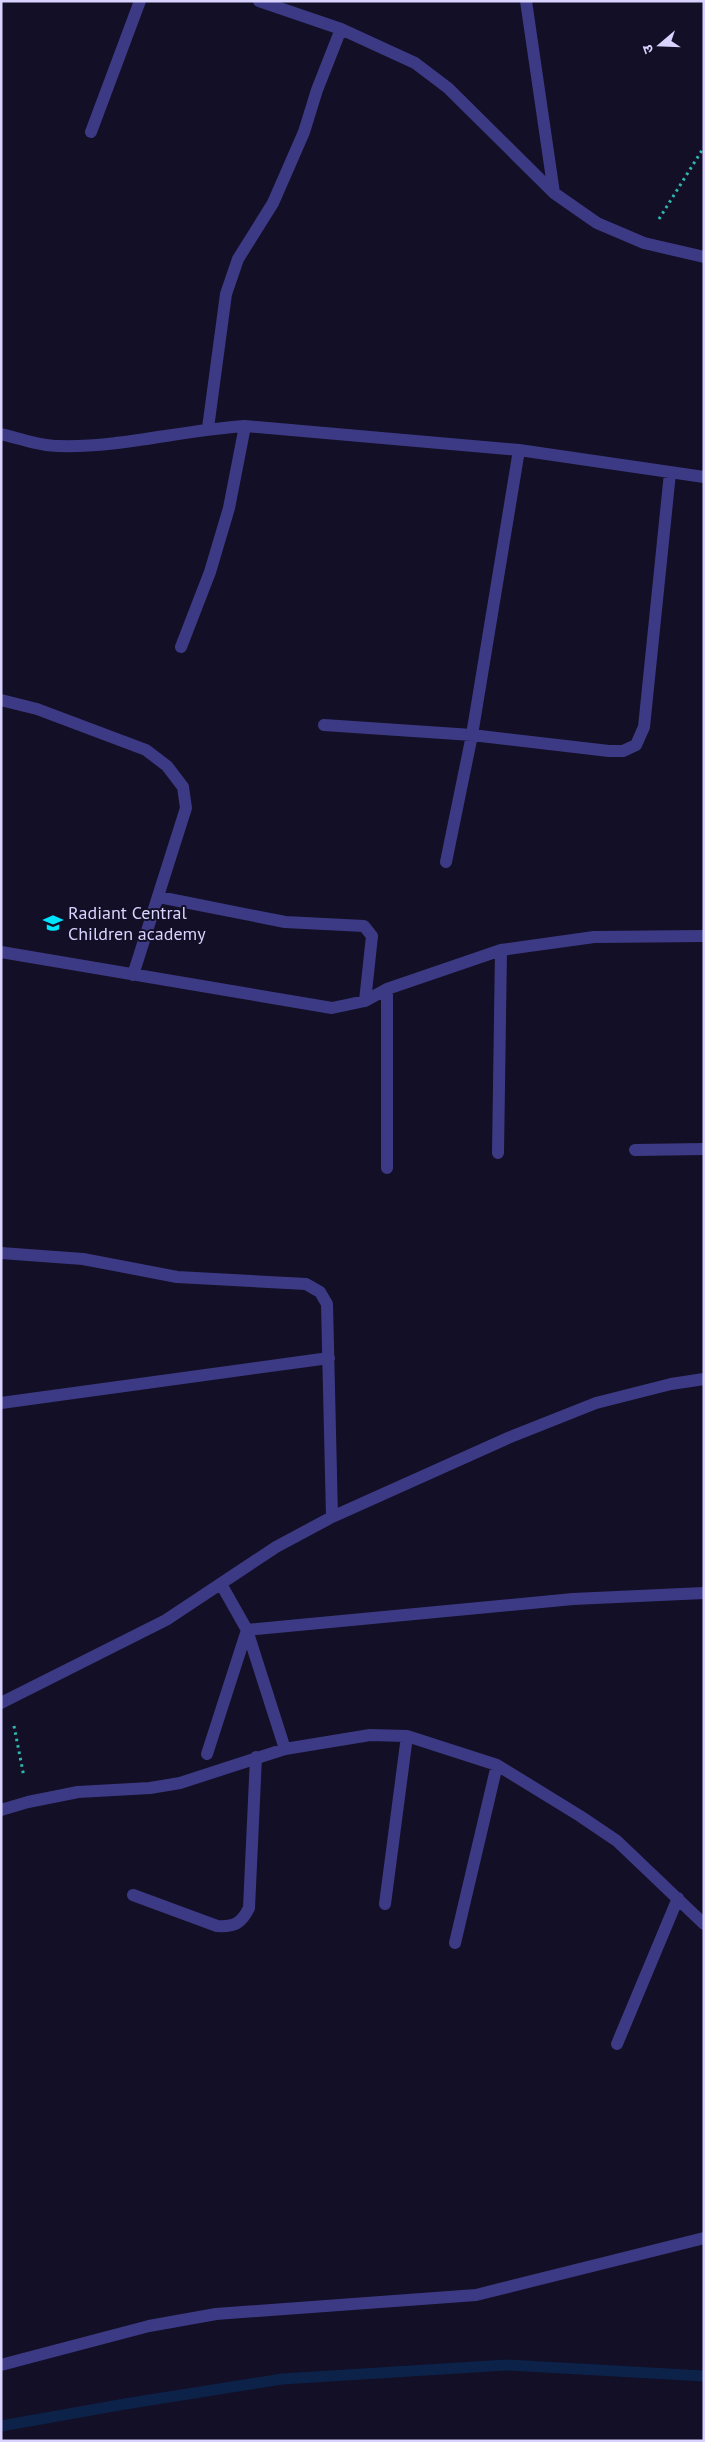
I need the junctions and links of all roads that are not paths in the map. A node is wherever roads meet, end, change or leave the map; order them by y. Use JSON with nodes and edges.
{"nodes":[{"id":1,"x":140,"y":1,"type":"edge"},
{"id":2,"x":259,"y":1,"type":"edge"},
{"id":3,"x":526,"y":1,"type":"edge"},
{"id":4,"x":341,"y":29,"type":"junction"},
{"id":5,"x":91,"y":132,"type":"dead end"},
{"id":6,"x":554,"y":193,"type":"junction"},
{"id":7,"x":704,"y":257,"type":"edge"},
{"id":8,"x":245,"y":426,"type":"junction"},
{"id":9,"x":208,"y":428,"type":"junction"},
{"id":10,"x":1,"y":434,"type":"edge"},
{"id":11,"x":519,"y":450,"type":"junction"},
{"id":12,"x":670,"y":473,"type":"junction"},
{"id":13,"x":704,"y":477,"type":"edge"},
{"id":14,"x":181,"y":647,"type":"dead end"},
{"id":15,"x":1,"y":700,"type":"edge"},
{"id":16,"x":324,"y":725,"type":"dead end"},
{"id":17,"x":472,"y":735,"type":"junction"},
{"id":18,"x":446,"y":862,"type":"dead end"},
{"id":19,"x":159,"y":897,"type":"junction"},
{"id":20,"x":704,"y":936,"type":"edge"},
{"id":21,"x":501,"y":950,"type":"junction"},
{"id":22,"x":1,"y":952,"type":"edge"},
{"id":23,"x":133,"y":975,"type":"junction"},
{"id":24,"x":387,"y":989,"type":"junction"},
{"id":25,"x":365,"y":1001,"type":"junction"},
{"id":26,"x":704,"y":1149,"type":"edge"},
{"id":27,"x":635,"y":1150,"type":"dead end"},
{"id":28,"x":498,"y":1153,"type":"dead end"},
{"id":29,"x":387,"y":1168,"type":"dead end"},
{"id":30,"x":1,"y":1253,"type":"edge"},
{"id":31,"x":328,"y":1358,"type":"junction"},
{"id":32,"x":704,"y":1379,"type":"edge"},
{"id":33,"x":1,"y":1403,"type":"edge"},
{"id":34,"x":332,"y":1517,"type":"junction"},
{"id":35,"x":221,"y":1584,"type":"junction"},
{"id":36,"x":704,"y":1593,"type":"edge"},
{"id":37,"x":247,"y":1630,"type":"junction"},
{"id":38,"x":5,"y":1702,"type":"edge"},
{"id":39,"x":407,"y":1736,"type":"junction"},
{"id":40,"x":285,"y":1749,"type":"junction"},
{"id":41,"x":207,"y":1754,"type":"dead end"},
{"id":42,"x":256,"y":1757,"type":"junction"},
{"id":43,"x":497,"y":1765,"type":"junction"},
{"id":44,"x":1,"y":1810,"type":"edge"},
{"id":45,"x":133,"y":1895,"type":"dead end"},
{"id":46,"x":678,"y":1898,"type":"junction"},
{"id":47,"x":385,"y":1904,"type":"dead end"},
{"id":48,"x":704,"y":1924,"type":"edge"},
{"id":49,"x":455,"y":1943,"type":"dead end"},
{"id":50,"x":618,"y":2044,"type":"dead end"},
{"id":51,"x":704,"y":2238,"type":"edge"},
{"id":52,"x":1,"y":2365,"type":"edge"}],
"edges":[{"from":1,"to":5,"type":"street"},
{"from":2,"to":4,"type":"street"},
{"from":3,"to":6,"type":"street"},
{"from":4,"to":6,"type":"street"},
{"from":4,"to":9,"type":"street"},
{"from":6,"to":7,"type":"street"},
{"from":8,"to":9,"type":"street"},
{"from":8,"to":11,"type":"street"},
{"from":8,"to":14,"type":"street"},
{"from":9,"to":10,"type":"street"},
{"from":11,"to":12,"type":"street"},
{"from":11,"to":17,"type":"street"},
{"from":12,"to":13,"type":"street"},
{"from":12,"to":17,"type":"street"},
{"from":15,"to":19,"type":"street"},
{"from":16,"to":17,"type":"street"},
{"from":17,"to":18,"type":"street"},
{"from":19,"to":23,"type":"street"},
{"from":19,"to":25,"type":"street"},
{"from":20,"to":21,"type":"street"},
{"from":21,"to":24,"type":"street"},
{"from":21,"to":28,"type":"street"},
{"from":22,"to":23,"type":"street"},
{"from":23,"to":25,"type":"street"},
{"from":24,"to":25,"type":"street"},
{"from":24,"to":29,"type":"street"},
{"from":26,"to":27,"type":"street"},
{"from":30,"to":31,"type":"street"},
{"from":31,"to":33,"type":"street"},
{"from":31,"to":34,"type":"street"},
{"from":32,"to":34,"type":"street"},
{"from":34,"to":35,"type":"street"},
{"from":35,"to":37,"type":"street"},
{"from":35,"to":38,"type":"street"},
{"from":36,"to":37,"type":"street"},
{"from":37,"to":40,"type":"street"},
{"from":37,"to":41,"type":"street"},
{"from":39,"to":40,"type":"street"},
{"from":39,"to":43,"type":"street"},
{"from":39,"to":47,"type":"street"},
{"from":40,"to":42,"type":"street"},
{"from":42,"to":44,"type":"street"},
{"from":42,"to":45,"type":"street"},
{"from":43,"to":46,"type":"street"},
{"from":43,"to":49,"type":"street"},
{"from":46,"to":48,"type":"street"},
{"from":46,"to":50,"type":"street"},
{"from":51,"to":52,"type":"street"}]}
